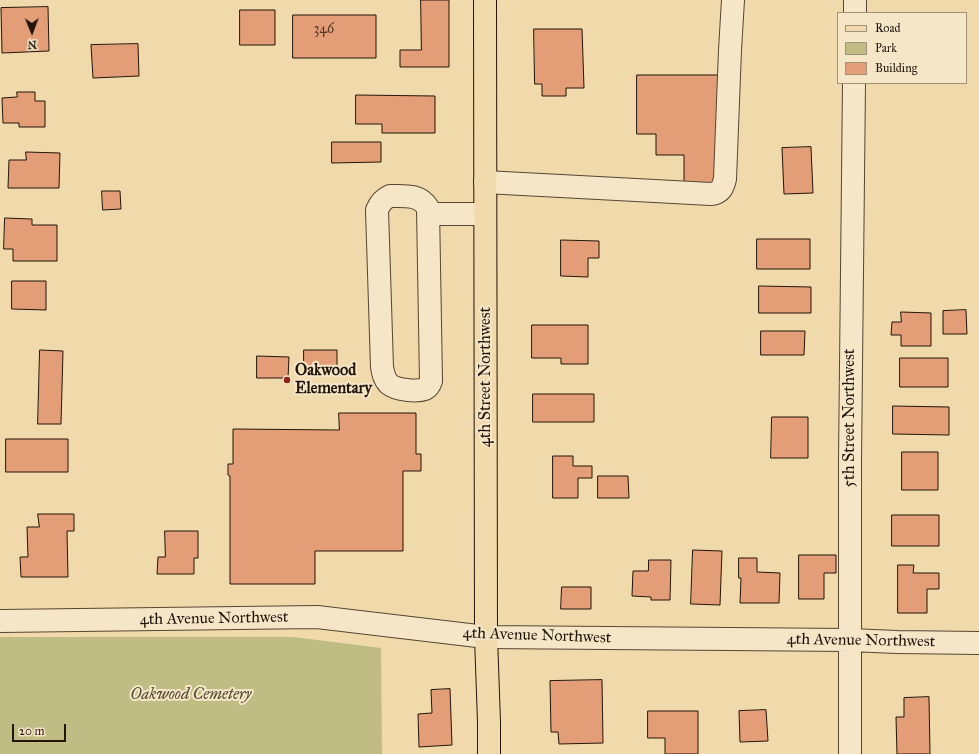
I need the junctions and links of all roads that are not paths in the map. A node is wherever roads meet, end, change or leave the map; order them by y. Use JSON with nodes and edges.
{"nodes":[{"id":1,"x":485,"y":0,"type":"edge"},
{"id":2,"x":733,"y":0,"type":"edge"},
{"id":3,"x":855,"y":0,"type":"edge"},
{"id":4,"x":855,"y":12,"type":"edge"},
{"id":5,"x":854,"y":84,"type":"edge"},
{"id":6,"x":485,"y":182,"type":"junction"},
{"id":7,"x":428,"y":214,"type":"junction"},
{"id":8,"x":485,"y":214,"type":"junction"},
{"id":9,"x":0,"y":621,"type":"edge"},
{"id":10,"x":486,"y":637,"type":"junction"},
{"id":11,"x":850,"y":640,"type":"junction"},
{"id":12,"x":979,"y":643,"type":"edge"},
{"id":13,"x":489,"y":754,"type":"edge"},
{"id":14,"x":850,"y":754,"type":"edge"}],
"edges":[{"from":1,"to":6,"type":"main road","name":"4th Street Northwest"},
{"from":2,"to":6,"type":"street"},
{"from":3,"to":4,"type":"street"},
{"from":5,"to":11,"type":"street","name":"5th Street Northwest"},
{"from":6,"to":8,"type":"main road","name":"4th Street Northwest"},
{"from":7,"to":7,"type":"street"},
{"from":7,"to":8,"type":"street"},
{"from":8,"to":10,"type":"main road","name":"4th Street Northwest"},
{"from":9,"to":10,"type":"street","name":"4th Avenue Northwest"},
{"from":10,"to":11,"type":"street","name":"4th Avenue Northwest"},
{"from":10,"to":13,"type":"main road","name":"4th Street Northwest"},
{"from":11,"to":12,"type":"street","name":"4th Avenue Northwest"},
{"from":11,"to":14,"type":"street","name":"5th Street Northwest"}]}
